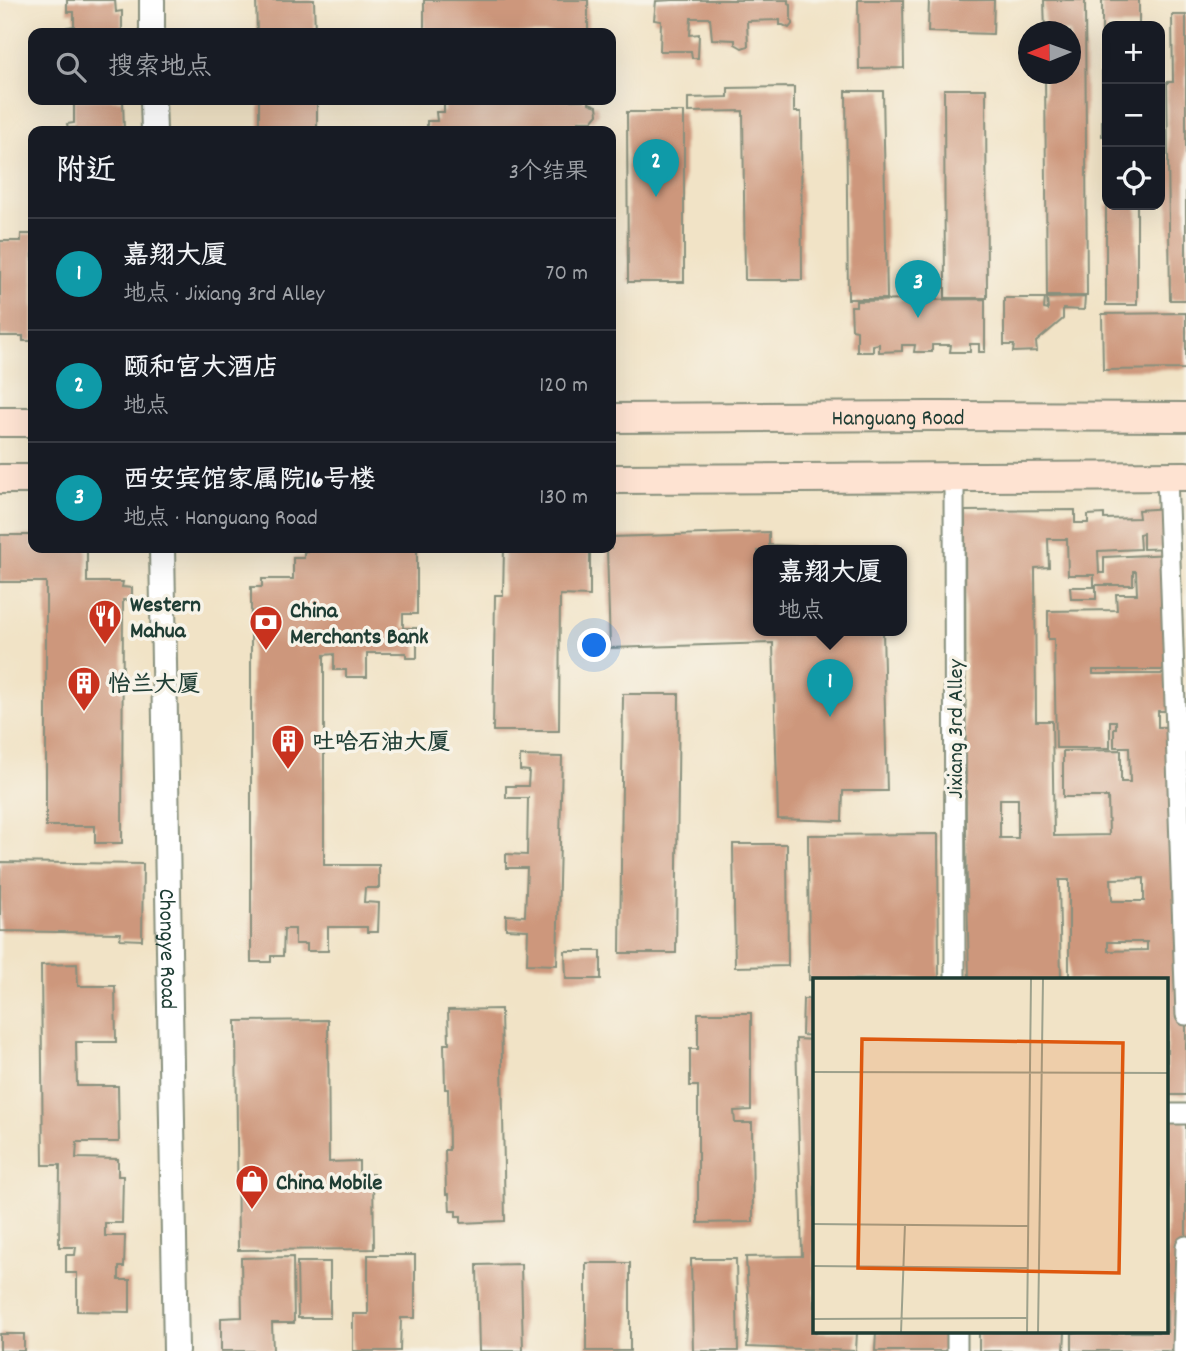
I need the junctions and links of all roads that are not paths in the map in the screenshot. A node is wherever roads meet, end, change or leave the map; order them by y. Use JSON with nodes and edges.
{"nodes":[{"id":1,"x":152,"y":0,"type":"edge"},
{"id":2,"x":152,"y":28,"type":"edge"},
{"id":3,"x":153,"y":105,"type":"edge"},
{"id":4,"x":154,"y":126,"type":"edge"},
{"id":5,"x":1186,"y":417,"type":"edge"},
{"id":6,"x":616,"y":418,"type":"edge"},
{"id":7,"x":0,"y":422,"type":"edge"},
{"id":8,"x":28,"y":422,"type":"edge"},
{"id":9,"x":1177,"y":476,"type":"edge"},
{"id":10,"x":954,"y":478,"type":"junction"},
{"id":11,"x":0,"y":479,"type":"edge"},
{"id":12,"x":28,"y":479,"type":"edge"},
{"id":13,"x":616,"y":479,"type":"edge"},
{"id":14,"x":162,"y":553,"type":"edge"},
{"id":15,"x":954,"y":978,"type":"edge"},
{"id":16,"x":1186,"y":1015,"type":"edge"},
{"id":17,"x":1168,"y":1114,"type":"edge"},
{"id":18,"x":1186,"y":1114,"type":"edge"},
{"id":19,"x":1186,"y":1246,"type":"edge"},
{"id":20,"x":176,"y":1351,"type":"edge"},
{"id":21,"x":1183,"y":1351,"type":"edge"}],
"edges":[{"from":1,"to":2,"type":"street"},
{"from":3,"to":4,"type":"street"},
{"from":5,"to":6,"type":"main road","name":"Hanguang Road"},
{"from":7,"to":8,"type":"main road"},
{"from":9,"to":10,"type":"main road"},
{"from":9,"to":16,"type":"street"},
{"from":10,"to":13,"type":"main road"},
{"from":10,"to":15,"type":"street","name":"Jixiang 3rd Alley"},
{"from":11,"to":12,"type":"main road"},
{"from":14,"to":20,"type":"street","name":"Chongye Road"},
{"from":17,"to":18,"type":"street"},
{"from":19,"to":21,"type":"street"}]}
